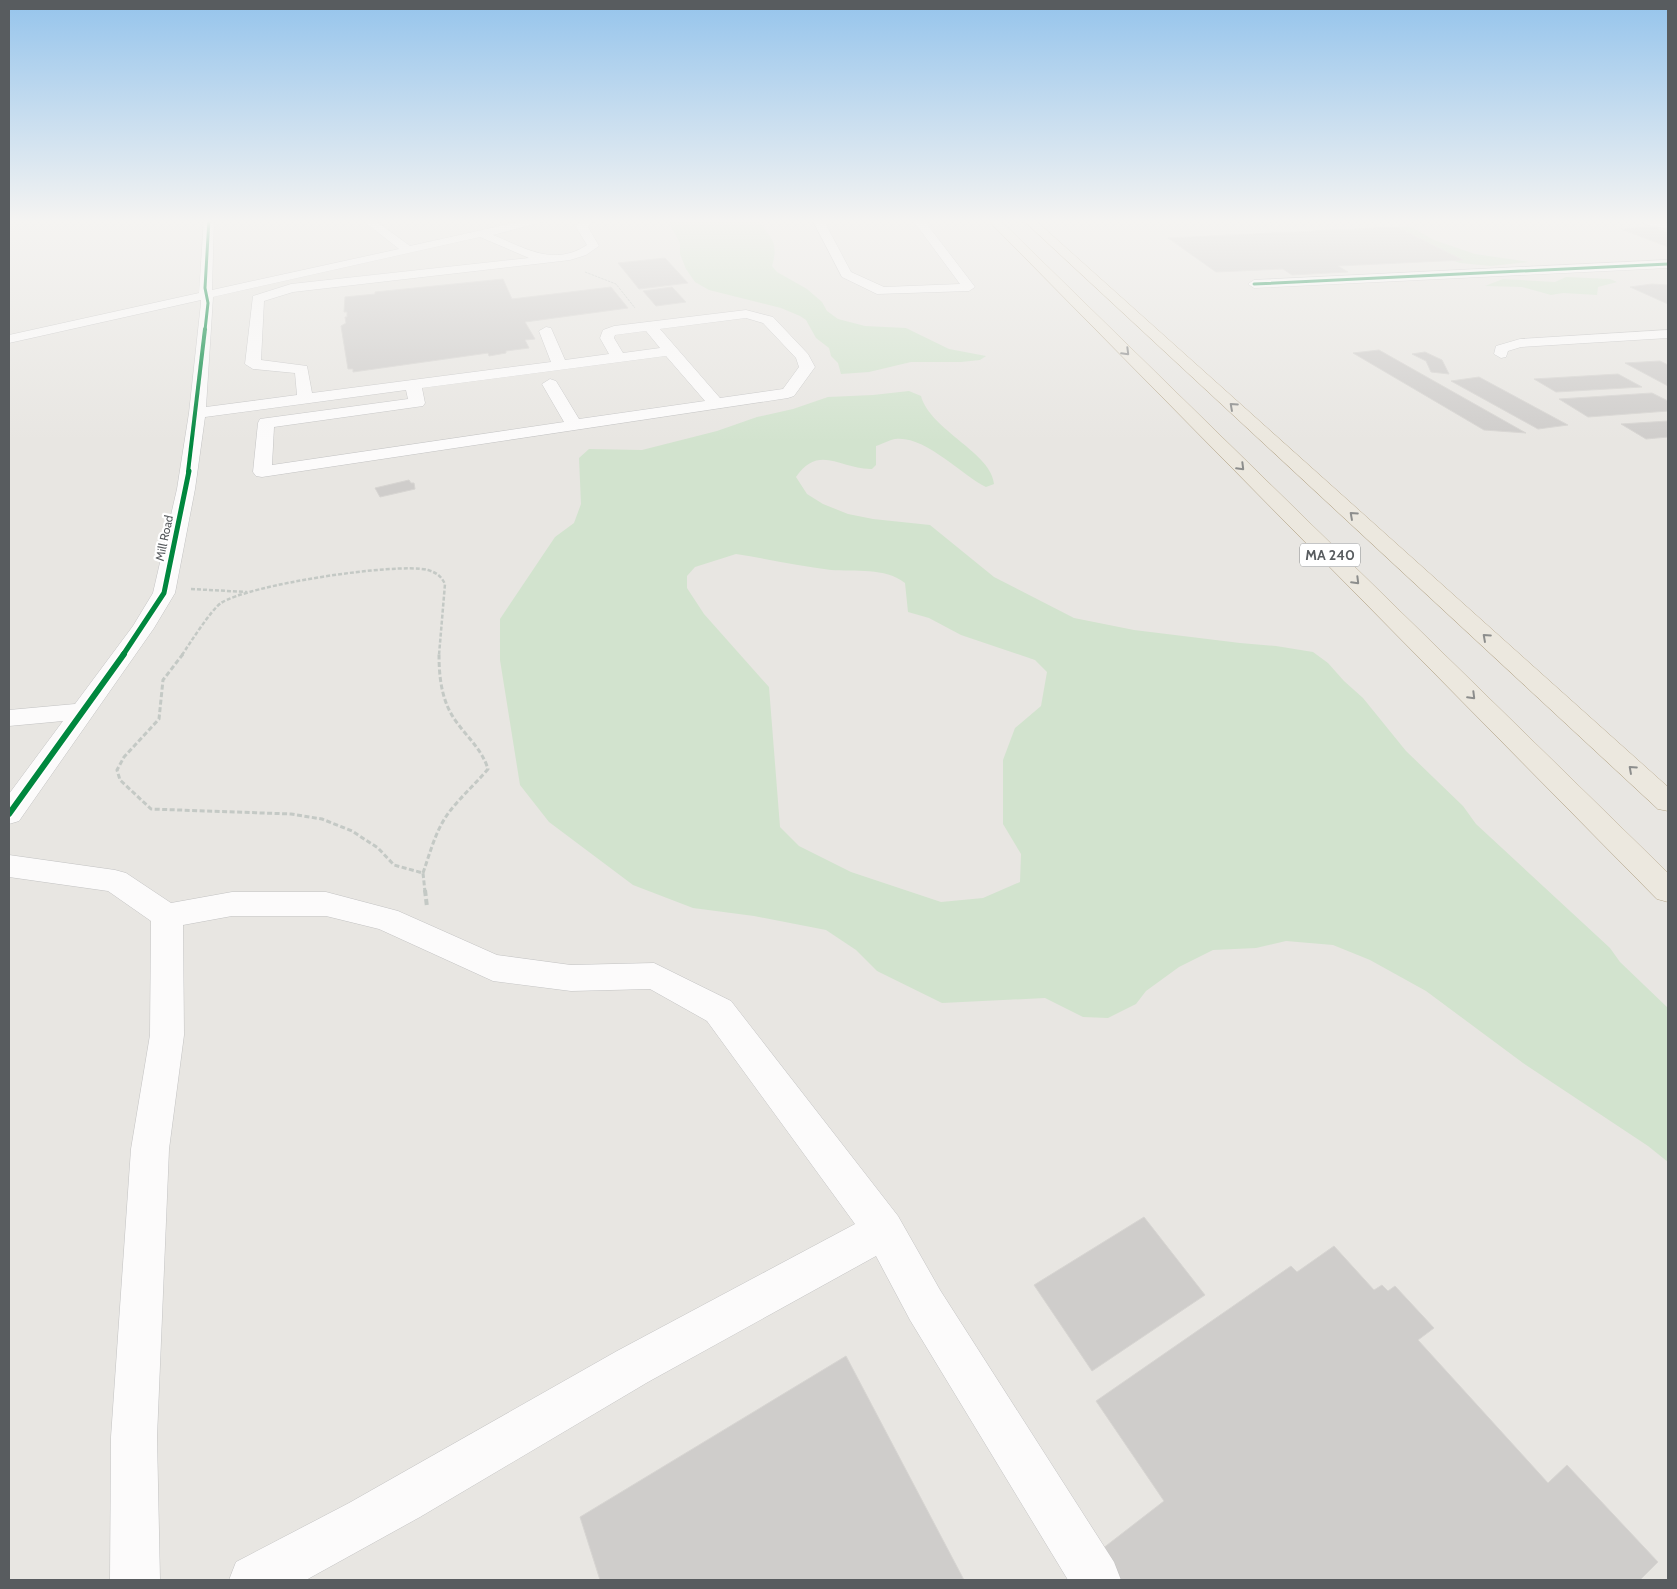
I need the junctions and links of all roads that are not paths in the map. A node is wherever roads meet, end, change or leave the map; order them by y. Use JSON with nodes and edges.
{"nodes":[{"id":1,"x":216,"y":293,"type":"edge"},
{"id":2,"x":272,"y":293,"type":"edge"},
{"id":3,"x":1067,"y":293,"type":"edge"},
{"id":4,"x":1109,"y":293,"type":"edge"},
{"id":5,"x":208,"y":295,"type":"junction"},
{"id":6,"x":650,"y":326,"type":"junction"},
{"id":7,"x":546,"y":331,"type":"dead end"},
{"id":8,"x":1668,"y":334,"type":"edge"},
{"id":9,"x":9,"y":339,"type":"edge"},
{"id":10,"x":670,"y":351,"type":"junction"},
{"id":11,"x":1501,"y":354,"type":"dead end"},
{"id":12,"x":619,"y":358,"type":"junction"},
{"id":13,"x":560,"y":365,"type":"junction"},
{"id":14,"x":550,"y":384,"type":"dead end"},
{"id":15,"x":413,"y":385,"type":"junction"},
{"id":16,"x":305,"y":399,"type":"junction"},
{"id":17,"x":717,"y":405,"type":"junction"},
{"id":18,"x":197,"y":413,"type":"junction"},
{"id":19,"x":575,"y":426,"type":"junction"},
{"id":20,"x":82,"y":711,"type":"junction"},
{"id":21,"x":9,"y":718,"type":"edge"},
{"id":22,"x":1668,"y":802,"type":"edge"},
{"id":23,"x":9,"y":814,"type":"edge"},
{"id":24,"x":9,"y":866,"type":"edge"},
{"id":25,"x":1668,"y":891,"type":"edge"},
{"id":26,"x":167,"y":916,"type":"junction"},
{"id":27,"x":884,"y":1230,"type":"junction"},
{"id":28,"x":135,"y":1580,"type":"edge"},
{"id":29,"x":254,"y":1580,"type":"edge"},
{"id":30,"x":1096,"y":1580,"type":"edge"}],
"edges":[{"from":1,"to":5,"type":"street"},
{"from":2,"to":16,"type":"street"},
{"from":3,"to":25,"type":"highway","number":"MA 240","one_way":true},
{"from":22,"to":4,"type":"highway","number":"MA 240","one_way":true},
{"from":5,"to":9,"type":"street"},
{"from":5,"to":18,"type":"street","name":"Mill Road"},
{"from":6,"to":10,"type":"street"},
{"from":6,"to":12,"type":"street"},
{"from":6,"to":17,"type":"street"},
{"from":7,"to":13,"type":"street"},
{"from":8,"to":11,"type":"street"},
{"from":10,"to":12,"type":"street"},
{"from":10,"to":17,"type":"street"},
{"from":12,"to":13,"type":"street"},
{"from":13,"to":15,"type":"street"},
{"from":14,"to":19,"type":"street"},
{"from":15,"to":16,"type":"street"},
{"from":15,"to":19,"type":"street"},
{"from":16,"to":18,"type":"street"},
{"from":17,"to":19,"type":"street"},
{"from":18,"to":20,"type":"street","name":"Mill Road"},
{"from":20,"to":21,"type":"street"},
{"from":20,"to":23,"type":"street","name":"Mill Road"},
{"from":24,"to":26,"type":"street"},
{"from":26,"to":27,"type":"street"},
{"from":26,"to":28,"type":"street"},
{"from":27,"to":29,"type":"street"},
{"from":27,"to":30,"type":"street"}]}
